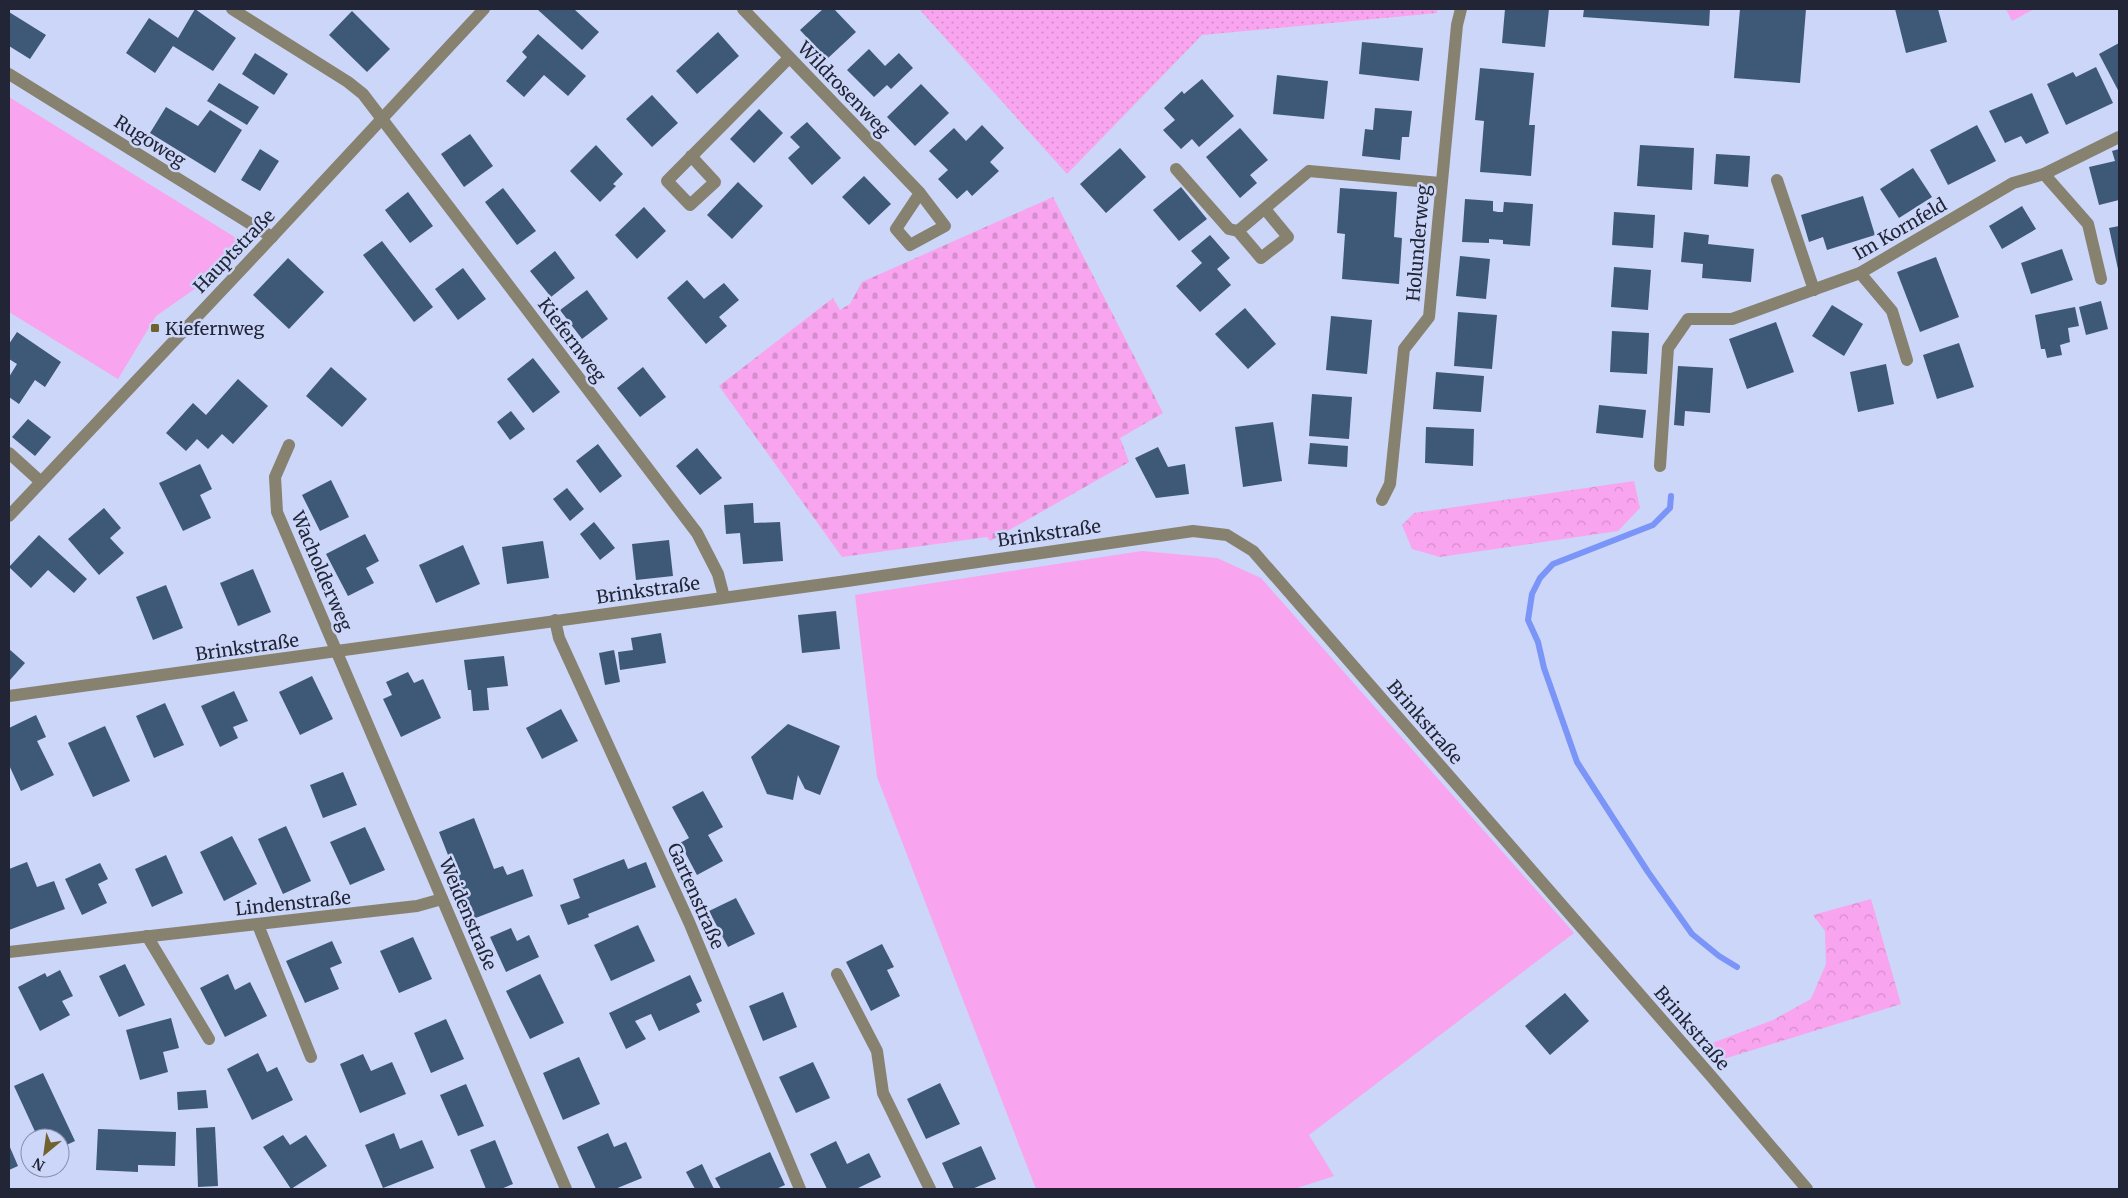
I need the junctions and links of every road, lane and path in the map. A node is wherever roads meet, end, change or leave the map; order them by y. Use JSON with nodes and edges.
{"nodes":[{"id":1,"x":232,"y":9,"type":"edge"},
{"id":2,"x":484,"y":9,"type":"edge"},
{"id":3,"x":743,"y":9,"type":"edge"},
{"id":4,"x":1461,"y":9,"type":"edge"},
{"id":5,"x":789,"y":58,"type":"junction"},
{"id":6,"x":9,"y":74,"type":"edge"},
{"id":7,"x":382,"y":117,"type":"junction"},
{"id":8,"x":2119,"y":136,"type":"edge"},
{"id":9,"x":691,"y":156,"type":"dead end"},
{"id":10,"x":1176,"y":168,"type":"dead end"},
{"id":11,"x":2044,"y":174,"type":"junction"},
{"id":12,"x":1777,"y":180,"type":"dead end"},
{"id":13,"x":1440,"y":183,"type":"junction"},
{"id":14,"x":920,"y":193,"type":"dead end"},
{"id":15,"x":1265,"y":209,"type":"junction"},
{"id":16,"x":1238,"y":231,"type":"junction"},
{"id":17,"x":272,"y":238,"type":"junction"},
{"id":18,"x":1860,"y":273,"type":"junction"},
{"id":19,"x":2101,"y":279,"type":"dead end"},
{"id":20,"x":1814,"y":290,"type":"junction"},
{"id":21,"x":1907,"y":360,"type":"dead end"},
{"id":22,"x":289,"y":445,"type":"dead end"},
{"id":23,"x":9,"y":453,"type":"edge"},
{"id":24,"x":1660,"y":466,"type":"dead end"},
{"id":25,"x":41,"y":482,"type":"junction"},
{"id":26,"x":1382,"y":500,"type":"dead end"},
{"id":27,"x":9,"y":516,"type":"edge"},
{"id":28,"x":724,"y":597,"type":"junction"},
{"id":29,"x":555,"y":620,"type":"junction"},
{"id":30,"x":338,"y":652,"type":"junction"},
{"id":31,"x":9,"y":696,"type":"edge"},
{"id":32,"x":442,"y":898,"type":"junction"},
{"id":33,"x":258,"y":925,"type":"junction"},
{"id":34,"x":147,"y":936,"type":"junction"},
{"id":35,"x":9,"y":952,"type":"edge"},
{"id":36,"x":838,"y":974,"type":"dead end"},
{"id":37,"x":209,"y":1039,"type":"dead end"},
{"id":38,"x":311,"y":1057,"type":"dead end"},
{"id":39,"x":566,"y":1189,"type":"edge"},
{"id":40,"x":800,"y":1189,"type":"edge"},
{"id":41,"x":930,"y":1189,"type":"edge"},
{"id":42,"x":1808,"y":1189,"type":"edge"}],
"edges":[{"from":1,"to":7,"type":"street","name":"Kiefernweg"},
{"from":2,"to":7,"type":"street","name":"Hauptstraße"},
{"from":3,"to":5,"type":"street","name":"Wildrosenweg"},
{"from":4,"to":13,"type":"street","name":"Holunderweg"},
{"from":5,"to":9,"type":"street"},
{"from":5,"to":14,"type":"street","name":"Wildrosenweg"},
{"from":6,"to":17,"type":"street","name":"Rugoweg"},
{"from":7,"to":17,"type":"street","name":"Hauptstraße"},
{"from":7,"to":28,"type":"street","name":"Kiefernweg"},
{"from":8,"to":11,"type":"street","name":"Im Kornfeld"},
{"from":10,"to":16,"type":"street"},
{"from":11,"to":18,"type":"street","name":"Im Kornfeld"},
{"from":11,"to":19,"type":"street"},
{"from":12,"to":20,"type":"street"},
{"from":13,"to":15,"type":"street"},
{"from":13,"to":26,"type":"street","name":"Holunderweg"},
{"from":15,"to":16,"type":"street"},
{"from":15,"to":16,"type":"street"},
{"from":17,"to":25,"type":"street","name":"Hauptstraße"},
{"from":18,"to":20,"type":"street","name":"Im Kornfeld"},
{"from":18,"to":21,"type":"street"},
{"from":20,"to":24,"type":"street","name":"Im Kornfeld"},
{"from":22,"to":30,"type":"street","name":"Wacholderweg"},
{"from":23,"to":25,"type":"street"},
{"from":25,"to":27,"type":"street","name":"Hauptstraße"},
{"from":28,"to":29,"type":"street","name":"Brinkstraße"},
{"from":28,"to":42,"type":"street","name":"Brinkstraße"},
{"from":29,"to":30,"type":"street","name":"Brinkstraße"},
{"from":29,"to":40,"type":"street","name":"Gartenstraße"},
{"from":30,"to":31,"type":"street","name":"Brinkstraße"},
{"from":30,"to":32,"type":"street","name":"Weidenstraße"},
{"from":32,"to":33,"type":"street","name":"Lindenstraße"},
{"from":32,"to":39,"type":"street","name":"Weidenstraße"},
{"from":33,"to":34,"type":"street","name":"Lindenstraße"},
{"from":33,"to":38,"type":"street"},
{"from":34,"to":35,"type":"street","name":"Lindenstraße"},
{"from":34,"to":37,"type":"street"},
{"from":36,"to":41,"type":"street"}]}
